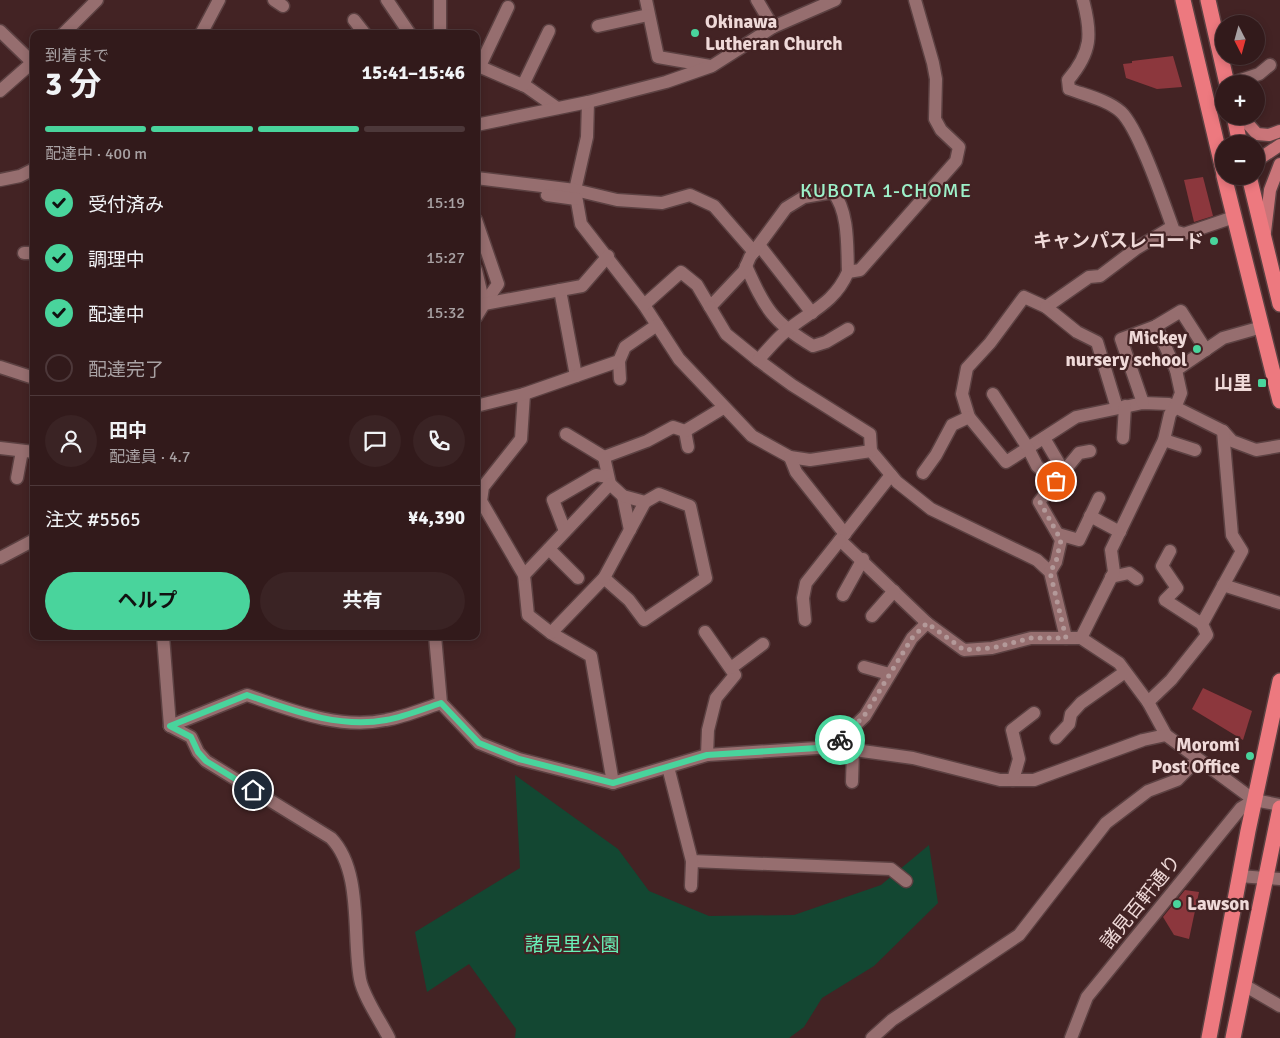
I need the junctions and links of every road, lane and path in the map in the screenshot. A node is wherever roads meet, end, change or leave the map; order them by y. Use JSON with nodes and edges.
{"nodes":[{"id":1,"x":97,"y":0,"type":"edge"},
{"id":2,"x":219,"y":0,"type":"edge"},
{"id":3,"x":387,"y":0,"type":"edge"},
{"id":4,"x":646,"y":0,"type":"edge"},
{"id":5,"x":757,"y":0,"type":"edge"},
{"id":6,"x":835,"y":0,"type":"edge"},
{"id":7,"x":915,"y":0,"type":"edge"},
{"id":8,"x":1083,"y":0,"type":"edge"},
{"id":9,"x":1183,"y":0,"type":"edge"},
{"id":10,"x":1208,"y":0,"type":"edge"},
{"id":11,"x":441,"y":1,"type":"edge"},
{"id":12,"x":809,"y":6,"type":"edge"},
{"id":13,"x":508,"y":7,"type":"dead end"},
{"id":14,"x":648,"y":15,"type":"junction"},
{"id":15,"x":354,"y":20,"type":"dead end"},
{"id":16,"x":598,"y":26,"type":"dead end"},
{"id":17,"x":773,"y":27,"type":"junction"},
{"id":18,"x":67,"y":30,"type":"edge"},
{"id":19,"x":204,"y":30,"type":"edge"},
{"id":20,"x":362,"y":30,"type":"edge"},
{"id":21,"x":407,"y":30,"type":"edge"},
{"id":22,"x":440,"y":30,"type":"edge"},
{"id":23,"x":0,"y":31,"type":"edge"},
{"id":24,"x":549,"y":31,"type":"dead end"},
{"id":25,"x":30,"y":59,"type":"edge"},
{"id":26,"x":480,"y":61,"type":"edge"},
{"id":27,"x":30,"y":65,"type":"edge"},
{"id":28,"x":1270,"y":65,"type":"dead end"},
{"id":29,"x":480,"y":66,"type":"edge"},
{"id":30,"x":712,"y":66,"type":"junction"},
{"id":31,"x":1226,"y":75,"type":"edge"},
{"id":32,"x":1256,"y":75,"type":"edge"},
{"id":33,"x":523,"y":85,"type":"junction"},
{"id":34,"x":0,"y":91,"type":"edge"},
{"id":35,"x":588,"y":102,"type":"junction"},
{"id":36,"x":557,"y":108,"type":"junction"},
{"id":37,"x":480,"y":124,"type":"edge"},
{"id":38,"x":1248,"y":125,"type":"edge"},
{"id":39,"x":1280,"y":131,"type":"edge"},
{"id":40,"x":1215,"y":135,"type":"edge"},
{"id":41,"x":1280,"y":145,"type":"edge"},
{"id":42,"x":1265,"y":155,"type":"edge"},
{"id":43,"x":1280,"y":164,"type":"edge"},
{"id":44,"x":30,"y":172,"type":"edge"},
{"id":45,"x":480,"y":179,"type":"edge"},
{"id":46,"x":0,"y":180,"type":"edge"},
{"id":47,"x":1227,"y":185,"type":"edge"},
{"id":48,"x":1250,"y":185,"type":"edge"},
{"id":49,"x":576,"y":194,"type":"junction"},
{"id":50,"x":547,"y":195,"type":"dead end"},
{"id":51,"x":1234,"y":217,"type":"junction"},
{"id":52,"x":1172,"y":227,"type":"junction"},
{"id":53,"x":480,"y":232,"type":"edge"},
{"id":54,"x":1264,"y":240,"type":"junction"},
{"id":55,"x":756,"y":248,"type":"junction"},
{"id":56,"x":488,"y":256,"type":"junction"},
{"id":57,"x":608,"y":256,"type":"junction"},
{"id":58,"x":480,"y":260,"type":"edge"},
{"id":59,"x":746,"y":266,"type":"junction"},
{"id":60,"x":848,"y":272,"type":"junction"},
{"id":61,"x":480,"y":287,"type":"edge"},
{"id":62,"x":560,"y":290,"type":"junction"},
{"id":63,"x":484,"y":304,"type":"junction"},
{"id":64,"x":1280,"y":304,"type":"edge"},
{"id":65,"x":644,"y":305,"type":"junction"},
{"id":66,"x":710,"y":307,"type":"junction"},
{"id":67,"x":1046,"y":307,"type":"junction"},
{"id":68,"x":480,"y":310,"type":"edge"},
{"id":69,"x":812,"y":313,"type":"junction"},
{"id":70,"x":657,"y":325,"type":"junction"},
{"id":71,"x":1156,"y":326,"type":"junction"},
{"id":72,"x":1262,"y":327,"type":"junction"},
{"id":73,"x":848,"y":329,"type":"dead end"},
{"id":74,"x":786,"y":330,"type":"junction"},
{"id":75,"x":1206,"y":350,"type":"junction"},
{"id":76,"x":758,"y":360,"type":"junction"},
{"id":77,"x":619,"y":361,"type":"junction"},
{"id":78,"x":0,"y":367,"type":"edge"},
{"id":79,"x":1176,"y":370,"type":"junction"},
{"id":80,"x":576,"y":376,"type":"junction"},
{"id":81,"x":30,"y":377,"type":"edge"},
{"id":82,"x":620,"y":379,"type":"dead end"},
{"id":83,"x":524,"y":394,"type":"junction"},
{"id":84,"x":993,"y":394,"type":"dead end"},
{"id":85,"x":1280,"y":401,"type":"edge"},
{"id":86,"x":1143,"y":403,"type":"junction"},
{"id":87,"x":480,"y":405,"type":"edge"},
{"id":88,"x":1121,"y":407,"type":"junction"},
{"id":89,"x":723,"y":408,"type":"junction"},
{"id":90,"x":1175,"y":408,"type":"junction"},
{"id":91,"x":969,"y":417,"type":"junction"},
{"id":92,"x":685,"y":430,"type":"junction"},
{"id":93,"x":1223,"y":431,"type":"junction"},
{"id":94,"x":566,"y":434,"type":"dead end"},
{"id":95,"x":1044,"y":438,"type":"junction"},
{"id":96,"x":1122,"y":438,"type":"dead end"},
{"id":97,"x":1164,"y":440,"type":"junction"},
{"id":98,"x":1280,"y":446,"type":"edge"},
{"id":99,"x":688,"y":447,"type":"dead end"},
{"id":100,"x":0,"y":448,"type":"edge"},
{"id":101,"x":1028,"y":448,"type":"junction"},
{"id":102,"x":1195,"y":450,"type":"dead end"},
{"id":103,"x":871,"y":451,"type":"junction"},
{"id":104,"x":1090,"y":451,"type":"dead end"},
{"id":105,"x":28,"y":452,"type":"edge"},
{"id":106,"x":604,"y":457,"type":"junction"},
{"id":107,"x":790,"y":457,"type":"junction"},
{"id":108,"x":922,"y":473,"type":"dead end"},
{"id":109,"x":891,"y":475,"type":"junction"},
{"id":110,"x":1060,"y":476,"type":"junction"},
{"id":111,"x":17,"y":478,"type":"dead end"},
{"id":112,"x":609,"y":480,"type":"junction"},
{"id":113,"x":623,"y":496,"type":"junction"},
{"id":114,"x":1100,"y":498,"type":"dead end"},
{"id":115,"x":645,"y":502,"type":"junction"},
{"id":116,"x":1090,"y":516,"type":"junction"},
{"id":117,"x":630,"y":530,"type":"junction"},
{"id":118,"x":565,"y":531,"type":"junction"},
{"id":119,"x":1120,"y":532,"type":"junction"},
{"id":120,"x":1058,"y":534,"type":"junction"},
{"id":121,"x":842,"y":537,"type":"junction"},
{"id":122,"x":30,"y":542,"type":"edge"},
{"id":123,"x":549,"y":548,"type":"junction"},
{"id":124,"x":1170,"y":551,"type":"dead end"},
{"id":125,"x":0,"y":558,"type":"edge"},
{"id":126,"x":862,"y":559,"type":"junction"},
{"id":127,"x":1050,"y":572,"type":"junction"},
{"id":128,"x":524,"y":574,"type":"junction"},
{"id":129,"x":578,"y":578,"type":"dead end"},
{"id":130,"x":604,"y":578,"type":"junction"},
{"id":131,"x":1111,"y":578,"type":"junction"},
{"id":132,"x":1137,"y":579,"type":"dead end"},
{"id":133,"x":1223,"y":584,"type":"junction"},
{"id":134,"x":894,"y":591,"type":"junction"},
{"id":135,"x":843,"y":595,"type":"dead end"},
{"id":136,"x":1280,"y":603,"type":"edge"},
{"id":137,"x":872,"y":616,"type":"dead end"},
{"id":138,"x":805,"y":620,"type":"dead end"},
{"id":139,"x":927,"y":623,"type":"junction"},
{"id":140,"x":1202,"y":624,"type":"junction"},
{"id":141,"x":705,"y":632,"type":"dead end"},
{"id":142,"x":551,"y":633,"type":"junction"},
{"id":143,"x":1066,"y":638,"type":"junction"},
{"id":144,"x":1081,"y":638,"type":"junction"},
{"id":145,"x":163,"y":640,"type":"edge"},
{"id":146,"x":435,"y":640,"type":"edge"},
{"id":147,"x":763,"y":644,"type":"dead end"},
{"id":148,"x":864,"y":666,"type":"dead end"},
{"id":149,"x":731,"y":668,"type":"junction"},
{"id":150,"x":1125,"y":672,"type":"junction"},
{"id":151,"x":889,"y":674,"type":"junction"},
{"id":152,"x":1280,"y":681,"type":"edge"},
{"id":153,"x":1148,"y":702,"type":"junction"},
{"id":154,"x":441,"y":703,"type":"junction"},
{"id":155,"x":1034,"y":713,"type":"dead end"},
{"id":156,"x":170,"y":726,"type":"junction"},
{"id":157,"x":1166,"y":735,"type":"junction"},
{"id":158,"x":1056,"y":738,"type":"dead end"},
{"id":159,"x":833,"y":747,"type":"junction"},
{"id":160,"x":853,"y":750,"type":"junction"},
{"id":161,"x":707,"y":755,"type":"junction"},
{"id":162,"x":1198,"y":760,"type":"junction"},
{"id":163,"x":668,"y":766,"type":"junction"},
{"id":164,"x":1013,"y":780,"type":"junction"},
{"id":165,"x":852,"y":782,"type":"dead end"},
{"id":166,"x":613,"y":783,"type":"junction"},
{"id":167,"x":1254,"y":800,"type":"junction"},
{"id":168,"x":1280,"y":806,"type":"edge"},
{"id":169,"x":692,"y":861,"type":"junction"},
{"id":170,"x":1239,"y":876,"type":"junction"},
{"id":171,"x":1273,"y":878,"type":"edge"},
{"id":172,"x":906,"y":882,"type":"dead end"},
{"id":173,"x":691,"y":886,"type":"dead end"},
{"id":174,"x":1244,"y":985,"type":"junction"},
{"id":175,"x":1280,"y":1006,"type":"edge"},
{"id":176,"x":389,"y":1038,"type":"edge"},
{"id":177,"x":872,"y":1038,"type":"edge"},
{"id":178,"x":1072,"y":1038,"type":"edge"},
{"id":179,"x":1209,"y":1038,"type":"edge"},
{"id":180,"x":1233,"y":1038,"type":"edge"}],
"edges":[{"from":1,"to":18,"type":"street"},
{"from":2,"to":19,"type":"street"},
{"from":3,"to":21,"type":"street"},
{"from":4,"to":14,"type":"street"},
{"from":5,"to":17,"type":"street"},
{"from":6,"to":12,"type":"street"},
{"from":7,"to":60,"type":"street"},
{"from":8,"to":52,"type":"street"},
{"from":9,"to":40,"type":"highway"},
{"from":10,"to":31,"type":"highway"},
{"from":11,"to":22,"type":"street"},
{"from":12,"to":17,"type":"street"},
{"from":13,"to":26,"type":"street"},
{"from":14,"to":16,"type":"street"},
{"from":14,"to":30,"type":"street"},
{"from":15,"to":20,"type":"street"},
{"from":17,"to":30,"type":"street"},
{"from":23,"to":25,"type":"street"},
{"from":24,"to":33,"type":"street"},
{"from":27,"to":34,"type":"street"},
{"from":28,"to":32,"type":"street"},
{"from":29,"to":33,"type":"street"},
{"from":30,"to":35,"type":"street"},
{"from":33,"to":36,"type":"street"},
{"from":35,"to":36,"type":"street"},
{"from":35,"to":49,"type":"street"},
{"from":36,"to":37,"type":"street"},
{"from":38,"to":39,"type":"main road"},
{"from":41,"to":42,"type":"main road"},
{"from":43,"to":54,"type":"main road"},
{"from":44,"to":46,"type":"street"},
{"from":45,"to":49,"type":"street"},
{"from":47,"to":51,"type":"highway"},
{"from":48,"to":54,"type":"highway"},
{"from":49,"to":50,"type":"street"},
{"from":49,"to":55,"type":"street"},
{"from":49,"to":57,"type":"street"},
{"from":51,"to":52,"type":"street"},
{"from":51,"to":72,"type":"highway"},
{"from":52,"to":67,"type":"street"},
{"from":53,"to":56,"type":"street"},
{"from":54,"to":64,"type":"highway"},
{"from":55,"to":59,"type":"street"},
{"from":55,"to":60,"type":"street"},
{"from":55,"to":69,"type":"street"},
{"from":56,"to":58,"type":"street"},
{"from":56,"to":63,"type":"street"},
{"from":57,"to":62,"type":"street"},
{"from":57,"to":65,"type":"street"},
{"from":59,"to":66,"type":"street"},
{"from":59,"to":74,"type":"street"},
{"from":60,"to":69,"type":"street"},
{"from":61,"to":63,"type":"street"},
{"from":62,"to":63,"type":"street"},
{"from":62,"to":80,"type":"street"},
{"from":63,"to":68,"type":"street"},
{"from":65,"to":66,"type":"street"},
{"from":65,"to":70,"type":"street"},
{"from":66,"to":76,"type":"street"},
{"from":67,"to":88,"type":"street"},
{"from":67,"to":91,"type":"street"},
{"from":69,"to":74,"type":"street"},
{"from":70,"to":77,"type":"street"},
{"from":70,"to":89,"type":"street"},
{"from":71,"to":75,"type":"street"},
{"from":71,"to":79,"type":"street"},
{"from":71,"to":86,"type":"street"},
{"from":72,"to":75,"type":"street"},
{"from":72,"to":85,"type":"highway"},
{"from":73,"to":74,"type":"street"},
{"from":74,"to":76,"type":"street"},
{"from":75,"to":79,"type":"street"},
{"from":76,"to":103,"type":"street"},
{"from":77,"to":80,"type":"street"},
{"from":77,"to":82,"type":"street"},
{"from":78,"to":81,"type":"street"},
{"from":79,"to":90,"type":"street"},
{"from":80,"to":83,"type":"street"},
{"from":83,"to":87,"type":"street"},
{"from":83,"to":128,"type":"street"},
{"from":84,"to":101,"type":"street"},
{"from":86,"to":88,"type":"street"},
{"from":86,"to":90,"type":"street"},
{"from":88,"to":95,"type":"street"},
{"from":88,"to":96,"type":"street"},
{"from":89,"to":92,"type":"street"},
{"from":89,"to":107,"type":"street"},
{"from":90,"to":93,"type":"street"},
{"from":90,"to":97,"type":"street"},
{"from":91,"to":101,"type":"street"},
{"from":91,"to":108,"type":"street"},
{"from":92,"to":99,"type":"street"},
{"from":92,"to":106,"type":"street"},
{"from":93,"to":98,"type":"street"},
{"from":93,"to":133,"type":"street"},
{"from":94,"to":106,"type":"street"},
{"from":95,"to":101,"type":"street"},
{"from":95,"to":110,"type":"street"},
{"from":97,"to":102,"type":"street"},
{"from":97,"to":119,"type":"street"},
{"from":100,"to":105,"type":"street"},
{"from":101,"to":110,"type":"street"},
{"from":103,"to":107,"type":"street"},
{"from":103,"to":109,"type":"street"},
{"from":104,"to":110,"type":"street"},
{"from":105,"to":111,"type":"street"},
{"from":106,"to":112,"type":"street"},
{"from":107,"to":121,"type":"street"},
{"from":109,"to":121,"type":"street"},
{"from":109,"to":127,"type":"street"},
{"from":110,"to":120,"type":"street"},
{"from":112,"to":113,"type":"street"},
{"from":112,"to":118,"type":"street"},
{"from":112,"to":118,"type":"street"},
{"from":113,"to":115,"type":"street"},
{"from":113,"to":117,"type":"street"},
{"from":114,"to":116,"type":"street"},
{"from":115,"to":117,"type":"street"},
{"from":115,"to":130,"type":"street"},
{"from":116,"to":119,"type":"street"},
{"from":116,"to":120,"type":"street"},
{"from":117,"to":130,"type":"street"},
{"from":118,"to":123,"type":"street"},
{"from":119,"to":131,"type":"street"},
{"from":120,"to":127,"type":"street"},
{"from":121,"to":126,"type":"street"},
{"from":121,"to":138,"type":"street"},
{"from":122,"to":125,"type":"street"},
{"from":123,"to":128,"type":"street"},
{"from":123,"to":129,"type":"street"},
{"from":124,"to":140,"type":"street"},
{"from":126,"to":134,"type":"street"},
{"from":126,"to":135,"type":"street"},
{"from":127,"to":143,"type":"street"},
{"from":128,"to":142,"type":"street"},
{"from":130,"to":142,"type":"street"},
{"from":131,"to":132,"type":"street"},
{"from":131,"to":144,"type":"street"},
{"from":133,"to":136,"type":"street"},
{"from":133,"to":140,"type":"street"},
{"from":134,"to":137,"type":"street"},
{"from":134,"to":139,"type":"street"},
{"from":139,"to":143,"type":"street"},
{"from":139,"to":151,"type":"street"},
{"from":140,"to":153,"type":"street"},
{"from":141,"to":149,"type":"street"},
{"from":142,"to":166,"type":"street"},
{"from":143,"to":144,"type":"street"},
{"from":144,"to":150,"type":"street"},
{"from":145,"to":156,"type":"street"},
{"from":146,"to":154,"type":"street"},
{"from":147,"to":149,"type":"street"},
{"from":148,"to":151,"type":"street"},
{"from":149,"to":161,"type":"street"},
{"from":150,"to":153,"type":"street"},
{"from":150,"to":158,"type":"street"},
{"from":151,"to":159,"type":"street"},
{"from":152,"to":167,"type":"highway"},
{"from":153,"to":157,"type":"street"},
{"from":154,"to":156,"type":"street"},
{"from":154,"to":166,"type":"street"},
{"from":155,"to":164,"type":"street"},
{"from":156,"to":176,"type":"street"},
{"from":157,"to":162,"type":"street"},
{"from":157,"to":164,"type":"street"},
{"from":159,"to":160,"type":"street"},
{"from":159,"to":161,"type":"street"},
{"from":160,"to":164,"type":"street"},
{"from":160,"to":165,"type":"street"},
{"from":161,"to":163,"type":"street"},
{"from":162,"to":167,"type":"street"},
{"from":162,"to":177,"type":"street"},
{"from":163,"to":166,"type":"street"},
{"from":163,"to":169,"type":"street"},
{"from":167,"to":168,"type":"street"},
{"from":167,"to":170,"type":"highway"},
{"from":167,"to":178,"type":"street","name":"諸見百軒通り"},
{"from":168,"to":171,"type":"highway"},
{"from":169,"to":172,"type":"street"},
{"from":169,"to":173,"type":"street"},
{"from":170,"to":171,"type":"street"},
{"from":170,"to":179,"type":"highway"},
{"from":171,"to":174,"type":"highway"},
{"from":174,"to":175,"type":"street"},
{"from":174,"to":180,"type":"highway"}]}
